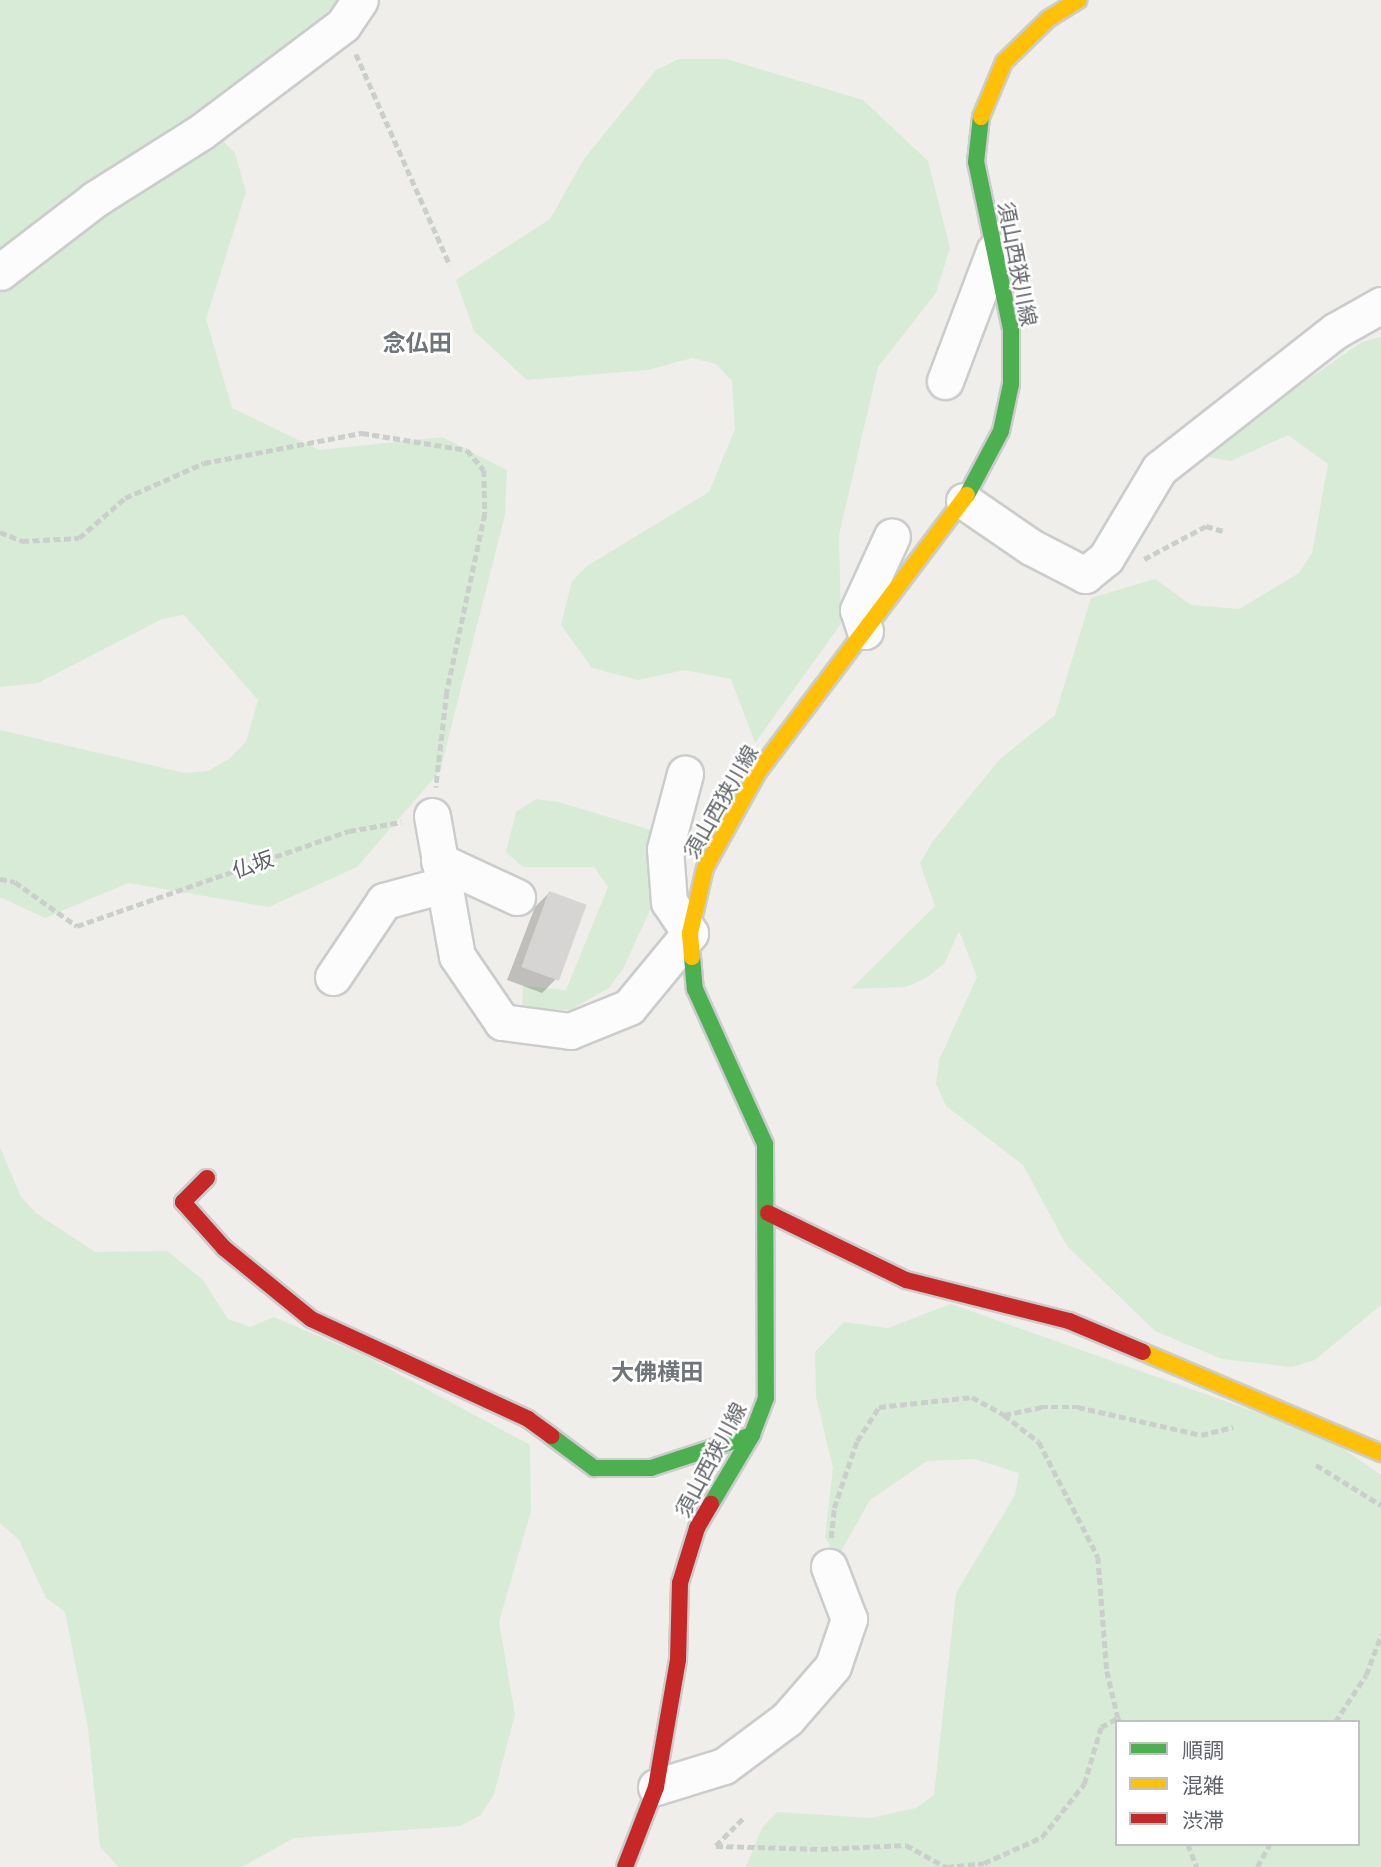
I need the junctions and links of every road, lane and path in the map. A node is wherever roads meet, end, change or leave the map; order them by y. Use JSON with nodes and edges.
{"nodes":[{"id":1,"x":1079,"y":0,"type":"edge"},
{"id":2,"x":352,"y":12,"type":"edge"},
{"id":3,"x":994,"y":251,"type":"junction"},
{"id":4,"x":450,"y":265,"type":"dead end"},
{"id":5,"x":0,"y":272,"type":"edge"},
{"id":6,"x":1381,"y":305,"type":"edge"},
{"id":7,"x":945,"y":381,"type":"dead end"},
{"id":8,"x":964,"y":501,"type":"junction"},
{"id":9,"x":1224,"y":531,"type":"dead end"},
{"id":10,"x":0,"y":532,"type":"edge"},
{"id":11,"x":892,"y":536,"type":"dead end"},
{"id":12,"x":1139,"y":561,"type":"dead end"},
{"id":13,"x":865,"y":631,"type":"junction"},
{"id":14,"x":685,"y":774,"type":"dead end"},
{"id":15,"x":432,"y":816,"type":"junction"},
{"id":16,"x":441,"y":873,"type":"junction"},
{"id":17,"x":0,"y":879,"type":"edge"},
{"id":18,"x":517,"y":897,"type":"dead end"},
{"id":19,"x":690,"y":933,"type":"junction"},
{"id":20,"x":333,"y":977,"type":"dead end"},
{"id":21,"x":207,"y":1178,"type":"dead end"},
{"id":22,"x":768,"y":1213,"type":"junction"},
{"id":23,"x":1261,"y":1400,"type":"junction"},
{"id":24,"x":1004,"y":1415,"type":"junction"},
{"id":25,"x":752,"y":1435,"type":"junction"},
{"id":26,"x":1381,"y":1453,"type":"edge"},
{"id":27,"x":829,"y":1567,"type":"joint"},
{"id":28,"x":1381,"y":1635,"type":"edge"},
{"id":29,"x":1119,"y":1720,"type":"edge"},
{"id":30,"x":1336,"y":1720,"type":"edge"},
{"id":31,"x":1115,"y":1722,"type":"edge"},
{"id":32,"x":656,"y":1787,"type":"junction"},
{"id":33,"x":743,"y":1819,"type":"dead end"},
{"id":34,"x":1189,"y":1846,"type":"edge"},
{"id":35,"x":1269,"y":1846,"type":"edge"},
{"id":36,"x":625,"y":1867,"type":"edge"},
{"id":37,"x":947,"y":1867,"type":"edge"},
{"id":38,"x":1197,"y":1867,"type":"edge"},
{"id":39,"x":1257,"y":1867,"type":"edge"}],
"edges":[{"from":1,"to":3,"type":"main road","name":"須山西狭川線"},
{"from":2,"to":4,"type":"path"},
{"from":2,"to":5,"type":"street"},
{"from":3,"to":7,"type":"street"},
{"from":3,"to":8,"type":"main road","name":"須山西狭川線"},
{"from":6,"to":8,"type":"street"},
{"from":8,"to":13,"type":"main road","name":"須山西狭川線"},
{"from":9,"to":12,"type":"path"},
{"from":10,"to":15,"type":"path"},
{"from":11,"to":13,"type":"street"},
{"from":13,"to":19,"type":"main road","name":"須山西狭川線"},
{"from":14,"to":19,"type":"street"},
{"from":15,"to":16,"type":"street"},
{"from":15,"to":17,"type":"path","name":"仏坂"},
{"from":16,"to":18,"type":"street"},
{"from":16,"to":19,"type":"street"},
{"from":16,"to":20,"type":"street"},
{"from":19,"to":22,"type":"main road","name":"須山西狭川線"},
{"from":21,"to":25,"type":"main road"},
{"from":22,"to":23,"type":"main road"},
{"from":22,"to":25,"type":"main road","name":"須山西狭川線"},
{"from":23,"to":24,"type":"path"},
{"from":23,"to":26,"type":"main road"},
{"from":24,"to":27,"type":"path"},
{"from":24,"to":29,"type":"path"},
{"from":25,"to":32,"type":"main road","name":"須山西狭川線"},
{"from":27,"to":32,"type":"street"},
{"from":28,"to":30,"type":"path"},
{"from":31,"to":37,"type":"path"},
{"from":32,"to":36,"type":"main road","name":"須山西狭川線"},
{"from":33,"to":37,"type":"path"},
{"from":34,"to":38,"type":"path"},
{"from":35,"to":39,"type":"path"}]}
